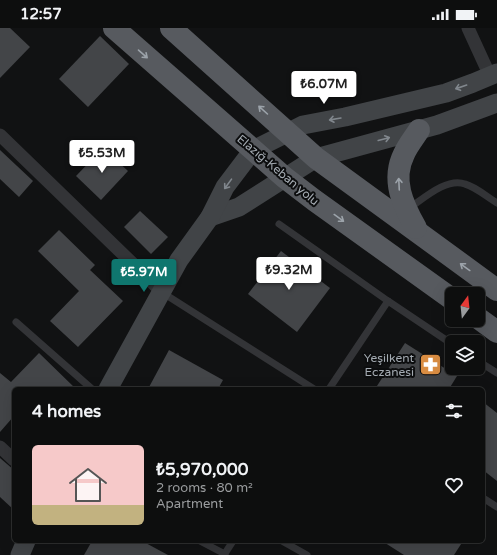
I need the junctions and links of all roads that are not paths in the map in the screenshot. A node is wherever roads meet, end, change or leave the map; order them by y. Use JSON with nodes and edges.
{"nodes":[{"id":1,"x":114,"y":28,"type":"edge"},
{"id":2,"x":171,"y":28,"type":"edge"},
{"id":3,"x":468,"y":28,"type":"edge"},
{"id":4,"x":494,"y":74,"type":"edge"},
{"id":5,"x":497,"y":104,"type":"edge"},
{"id":6,"x":419,"y":130,"type":"junction"},
{"id":7,"x":288,"y":133,"type":"junction"},
{"id":8,"x":2,"y":142,"type":"edge"},
{"id":9,"x":254,"y":150,"type":"junction"},
{"id":10,"x":316,"y":158,"type":"junction"},
{"id":11,"x":284,"y":177,"type":"junction"},
{"id":12,"x":497,"y":203,"type":"edge"},
{"id":13,"x":406,"y":210,"type":"junction"},
{"id":14,"x":210,"y":217,"type":"junction"},
{"id":15,"x":279,"y":224,"type":"dead end"},
{"id":16,"x":419,"y":232,"type":"junction"},
{"id":17,"x":497,"y":290,"type":"edge"},
{"id":18,"x":162,"y":292,"type":"junction"},
{"id":19,"x":445,"y":294,"type":"edge"},
{"id":20,"x":388,"y":301,"type":"junction"},
{"id":21,"x":16,"y":322,"type":"dead end"},
{"id":22,"x":485,"y":323,"type":"edge"},
{"id":23,"x":497,"y":332,"type":"edge"},
{"id":24,"x":445,"y":339,"type":"edge"},
{"id":25,"x":485,"y":365,"type":"edge"},
{"id":26,"x":497,"y":373,"type":"edge"},
{"id":27,"x":90,"y":387,"type":"edge"},
{"id":28,"x":109,"y":387,"type":"edge"},
{"id":29,"x":311,"y":387,"type":"edge"},
{"id":30,"x":330,"y":387,"type":"edge"},
{"id":31,"x":0,"y":447,"type":"edge"},
{"id":32,"x":12,"y":458,"type":"edge"},
{"id":33,"x":485,"y":499,"type":"edge"},
{"id":34,"x":497,"y":507,"type":"edge"},
{"id":35,"x":25,"y":543,"type":"edge"},
{"id":36,"x":204,"y":543,"type":"edge"},
{"id":37,"x":232,"y":543,"type":"edge"},
{"id":38,"x":286,"y":543,"type":"edge"},
{"id":39,"x":225,"y":554,"type":"edge"},
{"id":40,"x":20,"y":555,"type":"edge"},
{"id":41,"x":307,"y":555,"type":"edge"}],
"edges":[{"from":1,"to":9,"type":"highway","name":"Elazığ-Keban yolu","one_way":true},
{"from":7,"to":2,"type":"highway","one_way":true},
{"from":3,"to":4,"type":"street"},
{"from":4,"to":7,"type":"main road","one_way":true},
{"from":5,"to":6,"type":"main road"},
{"from":10,"to":6,"type":"main road","one_way":true},
{"from":13,"to":6,"type":"highway","one_way":true},
{"from":7,"to":9,"type":"main road"},
{"from":7,"to":10,"type":"highway"},
{"from":8,"to":18,"type":"street"},
{"from":9,"to":11,"type":"highway","name":"Elazığ-Keban yolu"},
{"from":9,"to":14,"type":"main road","one_way":true},
{"from":10,"to":11,"type":"main road"},
{"from":10,"to":16,"type":"highway"},
{"from":11,"to":14,"type":"main road"},
{"from":11,"to":19,"type":"highway","name":"Elazığ-Keban yolu","one_way":true},
{"from":12,"to":13,"type":"lane"},
{"from":13,"to":16,"type":"highway"},
{"from":14,"to":18,"type":"main road"},
{"from":15,"to":20,"type":"lane"},
{"from":17,"to":16,"type":"highway","one_way":true},
{"from":18,"to":28,"type":"main road"},
{"from":18,"to":29,"type":"lane"},
{"from":20,"to":24,"type":"lane"},
{"from":20,"to":30,"type":"lane"},
{"from":21,"to":27,"type":"lane"},
{"from":22,"to":23,"type":"highway"},
{"from":25,"to":26,"type":"lane"},
{"from":31,"to":32,"type":"street"},
{"from":33,"to":34,"type":"lane"},
{"from":35,"to":40,"type":"main road"},
{"from":36,"to":39,"type":"lane"},
{"from":37,"to":39,"type":"lane"},
{"from":38,"to":41,"type":"lane"}]}
